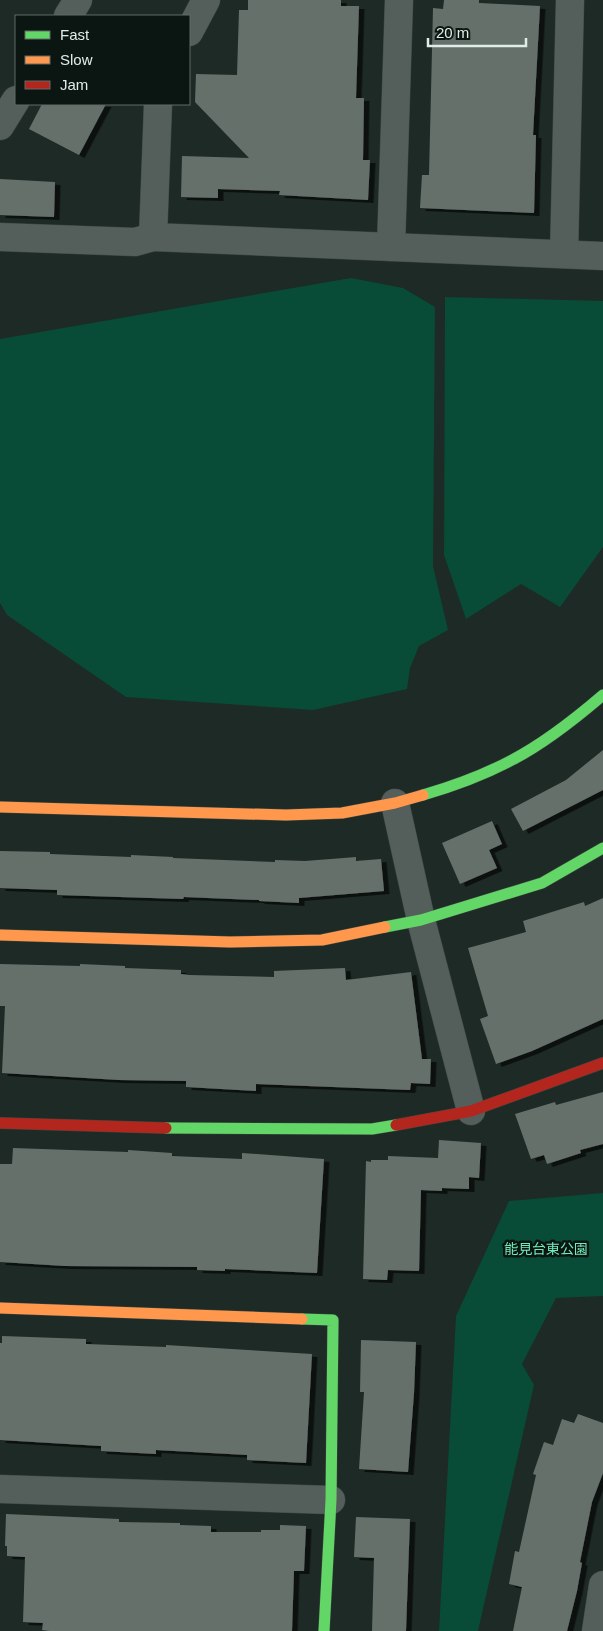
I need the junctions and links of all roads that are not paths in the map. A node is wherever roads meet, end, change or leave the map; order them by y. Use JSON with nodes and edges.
{"nodes":[{"id":1,"x":78,"y":0,"type":"edge"},
{"id":2,"x":206,"y":0,"type":"edge"},
{"id":3,"x":399,"y":0,"type":"edge"},
{"id":4,"x":570,"y":0,"type":"edge"},
{"id":5,"x":69,"y":15,"type":"edge"},
{"id":6,"x":190,"y":30,"type":"edge"},
{"id":7,"x":15,"y":102,"type":"edge"},
{"id":8,"x":158,"y":105,"type":"edge"},
{"id":9,"x":0,"y":126,"type":"edge"},
{"id":10,"x":0,"y":237,"type":"edge"},
{"id":11,"x":153,"y":237,"type":"junction"},
{"id":12,"x":391,"y":247,"type":"junction"},
{"id":13,"x":564,"y":254,"type":"junction"},
{"id":14,"x":603,"y":256,"type":"edge"},
{"id":15,"x":603,"y":695,"type":"edge"},
{"id":16,"x":395,"y":803,"type":"junction"},
{"id":17,"x":0,"y":806,"type":"edge"},
{"id":18,"x":603,"y":848,"type":"edge"},
{"id":19,"x":421,"y":920,"type":"junction"},
{"id":20,"x":0,"y":935,"type":"edge"},
{"id":21,"x":603,"y":1063,"type":"edge"},
{"id":22,"x":471,"y":1111,"type":"junction"},
{"id":23,"x":0,"y":1123,"type":"edge"},
{"id":24,"x":0,"y":1308,"type":"edge"},
{"id":25,"x":0,"y":1489,"type":"edge"},
{"id":26,"x":331,"y":1500,"type":"junction"},
{"id":27,"x":603,"y":1585,"type":"edge"},
{"id":28,"x":324,"y":1631,"type":"edge"},
{"id":29,"x":596,"y":1631,"type":"edge"}],
"edges":[{"from":1,"to":5,"type":"street"},
{"from":2,"to":6,"type":"street"},
{"from":3,"to":12,"type":"street"},
{"from":4,"to":13,"type":"street"},
{"from":7,"to":9,"type":"street"},
{"from":8,"to":11,"type":"street"},
{"from":10,"to":11,"type":"street"},
{"from":11,"to":12,"type":"street"},
{"from":12,"to":13,"type":"street"},
{"from":13,"to":14,"type":"street"},
{"from":15,"to":16,"type":"street"},
{"from":16,"to":17,"type":"street"},
{"from":16,"to":19,"type":"street"},
{"from":18,"to":19,"type":"street"},
{"from":19,"to":20,"type":"street"},
{"from":19,"to":22,"type":"street"},
{"from":21,"to":22,"type":"street"},
{"from":22,"to":23,"type":"street"},
{"from":24,"to":26,"type":"street"},
{"from":25,"to":26,"type":"street"},
{"from":26,"to":28,"type":"street"},
{"from":27,"to":29,"type":"street"}]}
